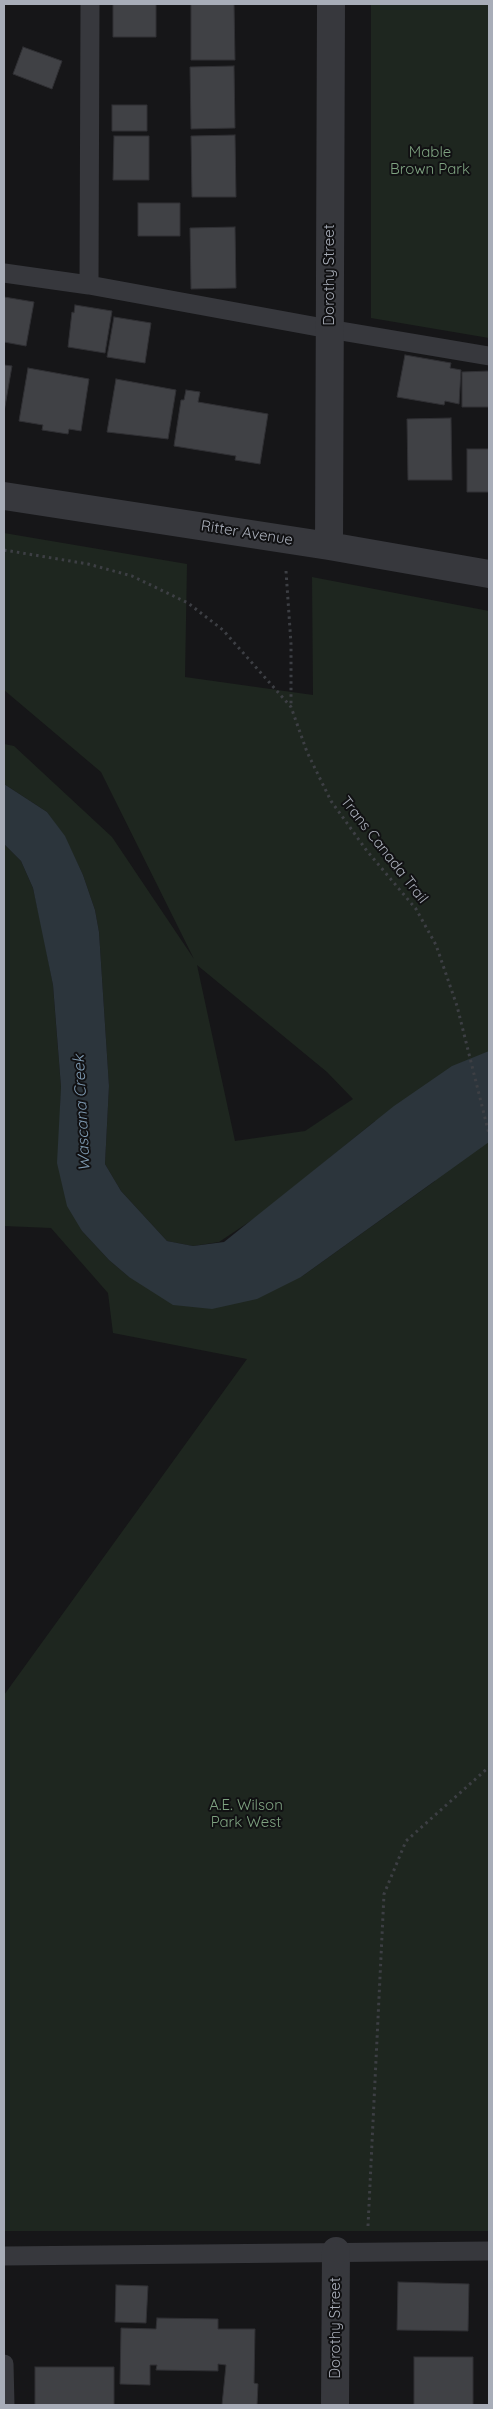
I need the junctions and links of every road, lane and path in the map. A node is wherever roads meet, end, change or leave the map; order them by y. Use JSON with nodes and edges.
{"nodes":[{"id":1,"x":90,"y":4,"type":"edge"},
{"id":2,"x":331,"y":4,"type":"edge"},
{"id":3,"x":4,"y":273,"type":"edge"},
{"id":4,"x":89,"y":285,"type":"junction"},
{"id":5,"x":329,"y":329,"type":"junction"},
{"id":6,"x":489,"y":356,"type":"edge"},
{"id":7,"x":4,"y":496,"type":"edge"},
{"id":8,"x":281,"y":539,"type":"junction"},
{"id":9,"x":329,"y":546,"type":"junction"},
{"id":10,"x":4,"y":550,"type":"edge"},
{"id":11,"x":489,"y":574,"type":"edge"},
{"id":12,"x":291,"y":707,"type":"junction"},
{"id":13,"x":489,"y":1134,"type":"edge"},
{"id":14,"x":489,"y":1767,"type":"edge"},
{"id":15,"x":336,"y":2251,"type":"junction"},
{"id":16,"x":367,"y":2251,"type":"junction"},
{"id":17,"x":489,"y":2251,"type":"edge"},
{"id":18,"x":4,"y":2256,"type":"edge"},
{"id":19,"x":4,"y":2364,"type":"edge"},
{"id":20,"x":5,"y":2405,"type":"edge"},
{"id":21,"x":335,"y":2405,"type":"edge"}],
"edges":[{"from":1,"to":4,"type":"lane"},
{"from":2,"to":5,"type":"street","name":"Dorothy Street"},
{"from":3,"to":4,"type":"lane"},
{"from":4,"to":5,"type":"lane"},
{"from":5,"to":6,"type":"lane"},
{"from":5,"to":9,"type":"street","name":"Dorothy Street"},
{"from":7,"to":8,"type":"street","name":"Ritter Avenue"},
{"from":8,"to":9,"type":"street","name":"Ritter Avenue"},
{"from":8,"to":12,"type":"path"},
{"from":9,"to":11,"type":"street","name":"Ritter Avenue"},
{"from":10,"to":12,"type":"path","name":"Trans Canada Trail"},
{"from":12,"to":13,"type":"path","name":"Trans Canada Trail"},
{"from":14,"to":16,"type":"path"},
{"from":15,"to":16,"type":"lane"},
{"from":15,"to":18,"type":"lane"},
{"from":15,"to":21,"type":"street","name":"Dorothy Street"},
{"from":16,"to":17,"type":"lane"},
{"from":19,"to":20,"type":"lane"}]}
